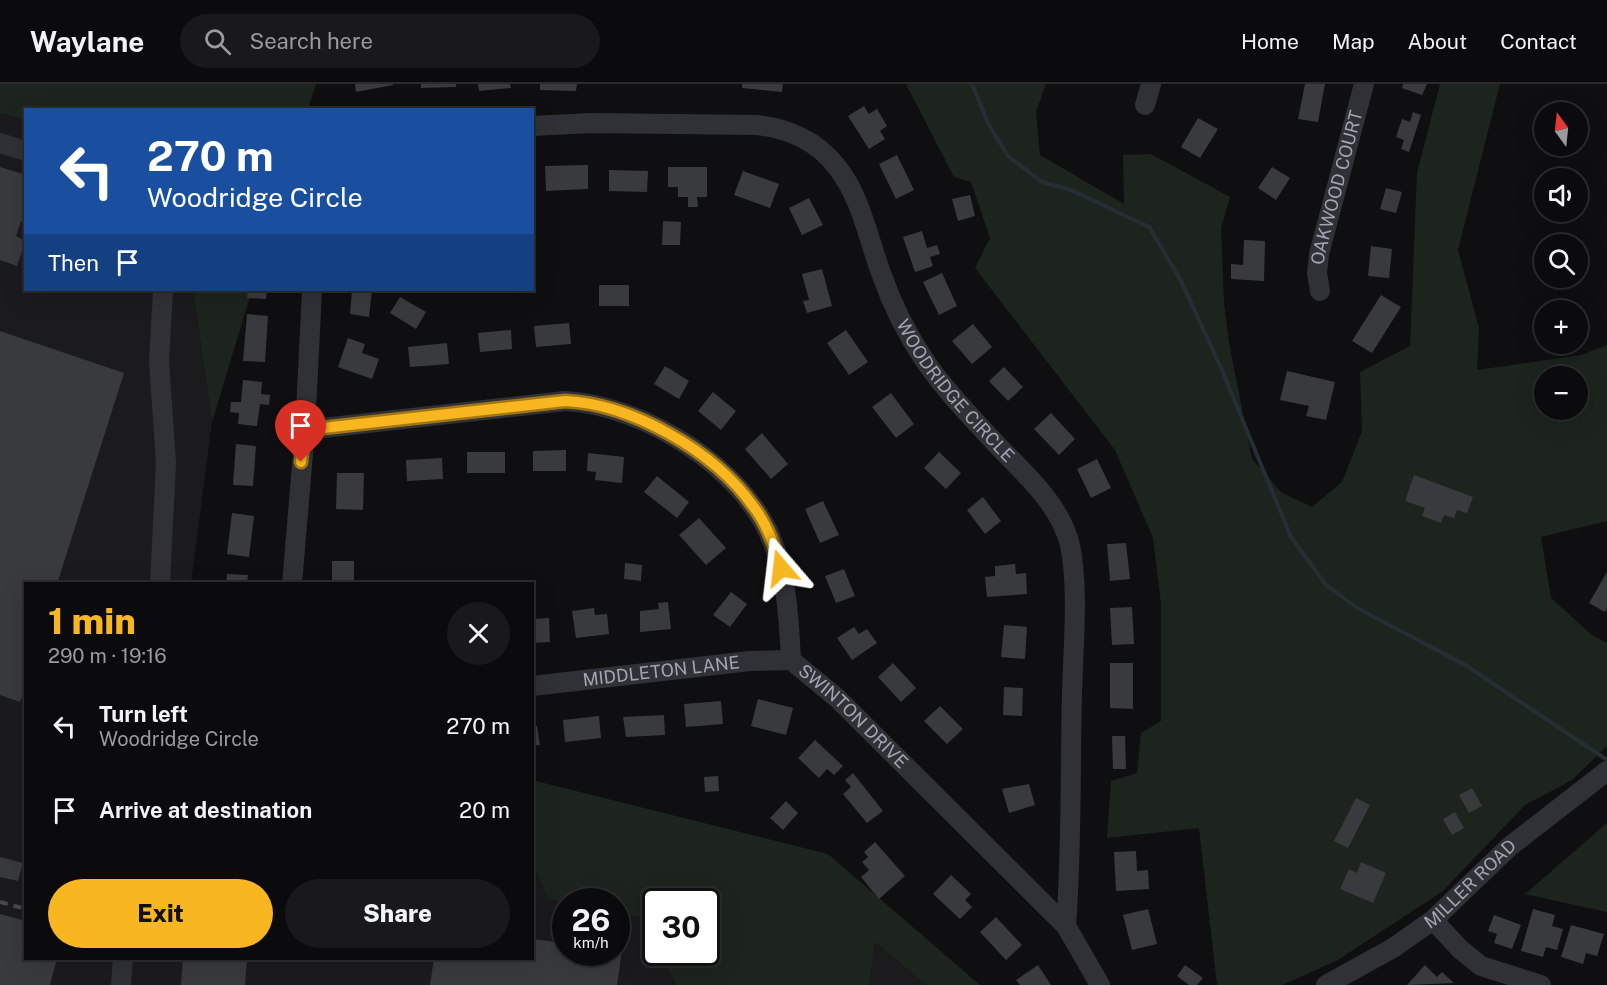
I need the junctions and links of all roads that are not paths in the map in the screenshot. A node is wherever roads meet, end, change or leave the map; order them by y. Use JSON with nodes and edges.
{"nodes":[{"id":1,"x":1151,"y":84,"type":"edge"},
{"id":2,"x":1364,"y":84,"type":"edge"},
{"id":3,"x":1145,"y":105,"type":"dead end"},
{"id":4,"x":534,"y":126,"type":"edge"},
{"id":5,"x":0,"y":143,"type":"edge"},
{"id":6,"x":24,"y":150,"type":"edge"},
{"id":7,"x":163,"y":291,"type":"edge"},
{"id":8,"x":312,"y":291,"type":"edge"},
{"id":9,"x":1320,"y":291,"type":"dead end"},
{"id":10,"x":305,"y":430,"type":"junction"},
{"id":11,"x":160,"y":582,"type":"edge"},
{"id":12,"x":292,"y":582,"type":"edge"},
{"id":13,"x":791,"y":660,"type":"junction"},
{"id":14,"x":534,"y":686,"type":"edge"},
{"id":15,"x":1607,"y":771,"type":"edge"},
{"id":16,"x":1432,"y":920,"type":"junction"},
{"id":17,"x":1066,"y":926,"type":"junction"},
{"id":18,"x":123,"y":960,"type":"edge"},
{"id":19,"x":121,"y":985,"type":"edge"},
{"id":20,"x":1100,"y":985,"type":"edge"},
{"id":21,"x":1326,"y":985,"type":"edge"},
{"id":22,"x":1541,"y":985,"type":"edge"}],
"edges":[{"from":1,"to":3,"type":"street"},
{"from":2,"to":9,"type":"street","name":"OAKWOOD COURT"},
{"from":4,"to":17,"type":"street","name":"WOODRIDGE CIRCLE"},
{"from":5,"to":6,"type":"street"},
{"from":7,"to":11,"type":"street"},
{"from":8,"to":10,"type":"street"},
{"from":10,"to":12,"type":"street"},
{"from":10,"to":13,"type":"street","name":"SWINTON DRIVE"},
{"from":13,"to":14,"type":"street","name":"MIDDLETON LANE"},
{"from":13,"to":17,"type":"street","name":"SWINTON DRIVE"},
{"from":15,"to":16,"type":"street","name":"MILLER ROAD"},
{"from":16,"to":21,"type":"street","name":"MILLER ROAD"},
{"from":16,"to":22,"type":"street"},
{"from":17,"to":20,"type":"street","name":"SWINTON DRIVE"},
{"from":18,"to":19,"type":"street"}]}
